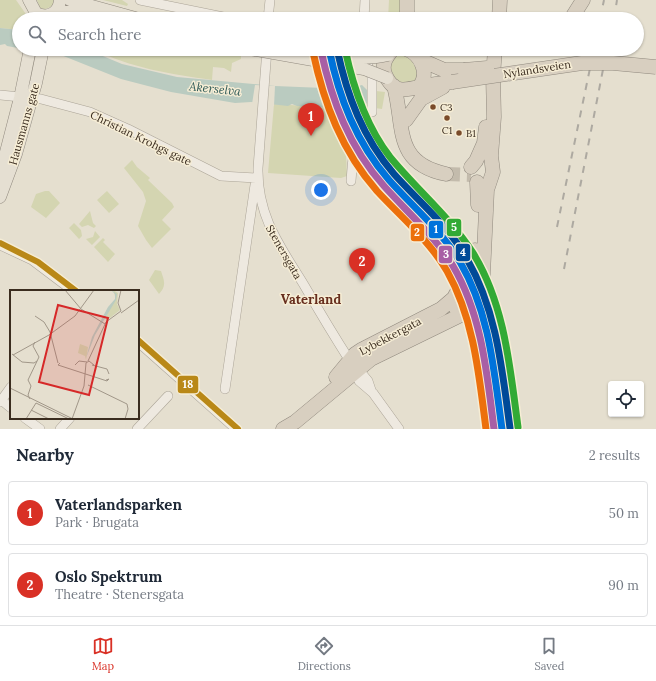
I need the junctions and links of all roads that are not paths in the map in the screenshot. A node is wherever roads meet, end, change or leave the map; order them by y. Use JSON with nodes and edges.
{"nodes":[{"id":1,"x":60,"y":0,"type":"edge"},
{"id":2,"x":70,"y":0,"type":"edge"},
{"id":3,"x":140,"y":0,"type":"edge"},
{"id":4,"x":270,"y":0,"type":"edge"},
{"id":5,"x":365,"y":0,"type":"edge"},
{"id":6,"x":407,"y":0,"type":"edge"},
{"id":7,"x":491,"y":0,"type":"edge"},
{"id":8,"x":500,"y":0,"type":"edge"},
{"id":9,"x":583,"y":0,"type":"edge"},
{"id":10,"x":151,"y":1,"type":"edge"},
{"id":11,"x":55,"y":12,"type":"edge"},
{"id":12,"x":114,"y":12,"type":"edge"},
{"id":13,"x":201,"y":12,"type":"edge"},
{"id":14,"x":269,"y":12,"type":"edge"},
{"id":15,"x":364,"y":12,"type":"edge"},
{"id":16,"x":407,"y":12,"type":"edge"},
{"id":17,"x":495,"y":12,"type":"edge"},
{"id":18,"x":498,"y":12,"type":"edge"},
{"id":19,"x":575,"y":12,"type":"edge"},
{"id":20,"x":582,"y":12,"type":"edge"},
{"id":21,"x":30,"y":56,"type":"edge"},
{"id":22,"x":41,"y":56,"type":"edge"},
{"id":23,"x":266,"y":56,"type":"edge"},
{"id":24,"x":290,"y":56,"type":"edge"},
{"id":25,"x":344,"y":56,"type":"edge"},
{"id":26,"x":364,"y":56,"type":"edge"},
{"id":27,"x":379,"y":56,"type":"edge"},
{"id":28,"x":389,"y":56,"type":"edge"},
{"id":29,"x":415,"y":56,"type":"edge"},
{"id":30,"x":419,"y":56,"type":"edge"},
{"id":31,"x":488,"y":56,"type":"edge"},
{"id":32,"x":495,"y":56,"type":"edge"},
{"id":33,"x":501,"y":56,"type":"edge"},
{"id":34,"x":561,"y":56,"type":"edge"},
{"id":35,"x":634,"y":56,"type":"edge"},
{"id":36,"x":656,"y":58,"type":"edge"},
{"id":37,"x":656,"y":67,"type":"edge"},
{"id":38,"x":391,"y":82,"type":"junction"},
{"id":39,"x":452,"y":82,"type":"junction"},
{"id":40,"x":416,"y":88,"type":"junction"},
{"id":41,"x":0,"y":95,"type":"edge"},
{"id":42,"x":26,"y":98,"type":"junction"},
{"id":43,"x":494,"y":117,"type":"junction"},
{"id":44,"x":406,"y":120,"type":"junction"},
{"id":45,"x":402,"y":135,"type":"junction"},
{"id":46,"x":437,"y":169,"type":"tunnel mouth"},
{"id":47,"x":475,"y":171,"type":"junction"},
{"id":48,"x":0,"y":176,"type":"edge"},
{"id":49,"x":257,"y":178,"type":"junction"},
{"id":50,"x":351,"y":182,"type":"dead end"},
{"id":51,"x":0,"y":197,"type":"edge"},
{"id":52,"x":0,"y":245,"type":"edge"},
{"id":53,"x":465,"y":287,"type":"junction"},
{"id":54,"x":72,"y":290,"type":"edge"},
{"id":55,"x":455,"y":297,"type":"junction"},
{"id":56,"x":480,"y":300,"type":"junction"},
{"id":57,"x":466,"y":314,"type":"junction"},
{"id":58,"x":139,"y":346,"type":"edge"},
{"id":59,"x":354,"y":367,"type":"junction"},
{"id":60,"x":10,"y":388,"type":"edge"},
{"id":61,"x":225,"y":389,"type":"dead end"},
{"id":62,"x":168,"y":396,"type":"dead end"},
{"id":63,"x":0,"y":401,"type":"edge"},
{"id":64,"x":10,"y":407,"type":"edge"},
{"id":65,"x":26,"y":419,"type":"edge"},
{"id":66,"x":69,"y":419,"type":"edge"},
{"id":67,"x":40,"y":429,"type":"edge"},
{"id":68,"x":60,"y":429,"type":"edge"},
{"id":69,"x":137,"y":429,"type":"edge"},
{"id":70,"x":236,"y":429,"type":"edge"},
{"id":71,"x":283,"y":429,"type":"edge"},
{"id":72,"x":399,"y":429,"type":"edge"},
{"id":73,"x":493,"y":429,"type":"edge"},
{"id":74,"x":511,"y":429,"type":"edge"}],
"edges":[{"from":1,"to":11,"type":"main road"},
{"from":2,"to":12,"type":"main road"},
{"from":3,"to":10,"type":"street"},
{"from":4,"to":14,"type":"street"},
{"from":5,"to":15,"type":"street"},
{"from":6,"to":16,"type":"highway"},
{"from":7,"to":17,"type":"highway"},
{"from":8,"to":18,"type":"highway"},
{"from":9,"to":19,"type":"highway"},
{"from":9,"to":20,"type":"highway"},
{"from":10,"to":13,"type":"street"},
{"from":21,"to":42,"type":"main road","name":"Hausmanns gate"},
{"from":22,"to":42,"type":"main road","name":"Hausmanns gate"},
{"from":23,"to":49,"type":"street"},
{"from":24,"to":38,"type":"main road","name":"Nylandsveien","bridge":true},
{"from":25,"to":27,"type":"main road","bridge":true},
{"from":26,"to":50,"type":"street"},
{"from":28,"to":38,"type":"highway"},
{"from":29,"to":40,"type":"highway","name":"Nylandsveien"},
{"from":30,"to":34,"type":"highway","name":"Nylandsveien","bridge":true},
{"from":31,"to":47,"type":"highway"},
{"from":32,"to":43,"type":"highway"},
{"from":33,"to":43,"type":"highway"},
{"from":35,"to":36,"type":"highway","name":"Nylandsveien","bridge":true},
{"from":37,"to":39,"type":"highway","name":"Nylandsveien","bridge":true},
{"from":38,"to":40,"type":"highway","name":"Nylandsveien"},
{"from":38,"to":45,"type":"highway"},
{"from":39,"to":40,"type":"highway","name":"Nylandsveien"},
{"from":39,"to":44,"type":"highway"},
{"from":40,"to":44,"type":"highway"},
{"from":41,"to":42,"type":"street","name":"Christian Krohgs gate"},
{"from":42,"to":48,"type":"main road","name":"Hausmanns gate"},
{"from":42,"to":49,"type":"street","name":"Christian Krohgs gate"},
{"from":42,"to":51,"type":"main road","name":"Hausmanns gate"},
{"from":43,"to":47,"type":"highway"},
{"from":44,"to":45,"type":"highway"},
{"from":45,"to":46,"type":"highway"},
{"from":47,"to":53,"type":"highway"},
{"from":47,"to":56,"type":"highway"},
{"from":49,"to":59,"type":"street","name":"Stenersgata"},
{"from":49,"to":61,"type":"street"},
{"from":52,"to":54,"type":"street"},
{"from":53,"to":55,"type":"highway"},
{"from":53,"to":56,"type":"highway"},
{"from":55,"to":57,"type":"highway"},
{"from":55,"to":59,"type":"highway","name":"Lybekkergata"},
{"from":56,"to":57,"type":"highway"},
{"from":56,"to":74,"type":"street"},
{"from":57,"to":59,"type":"highway","name":"Lybekkergata"},
{"from":57,"to":73,"type":"street"},
{"from":58,"to":70,"type":"street"},
{"from":59,"to":71,"type":"highway","name":"Lybekkergata"},
{"from":59,"to":72,"type":"street","name":"Stenersgata"},
{"from":60,"to":63,"type":"street"},
{"from":62,"to":69,"type":"street"},
{"from":63,"to":64,"type":"street"},
{"from":65,"to":67,"type":"street"},
{"from":66,"to":68,"type":"street"}]}
